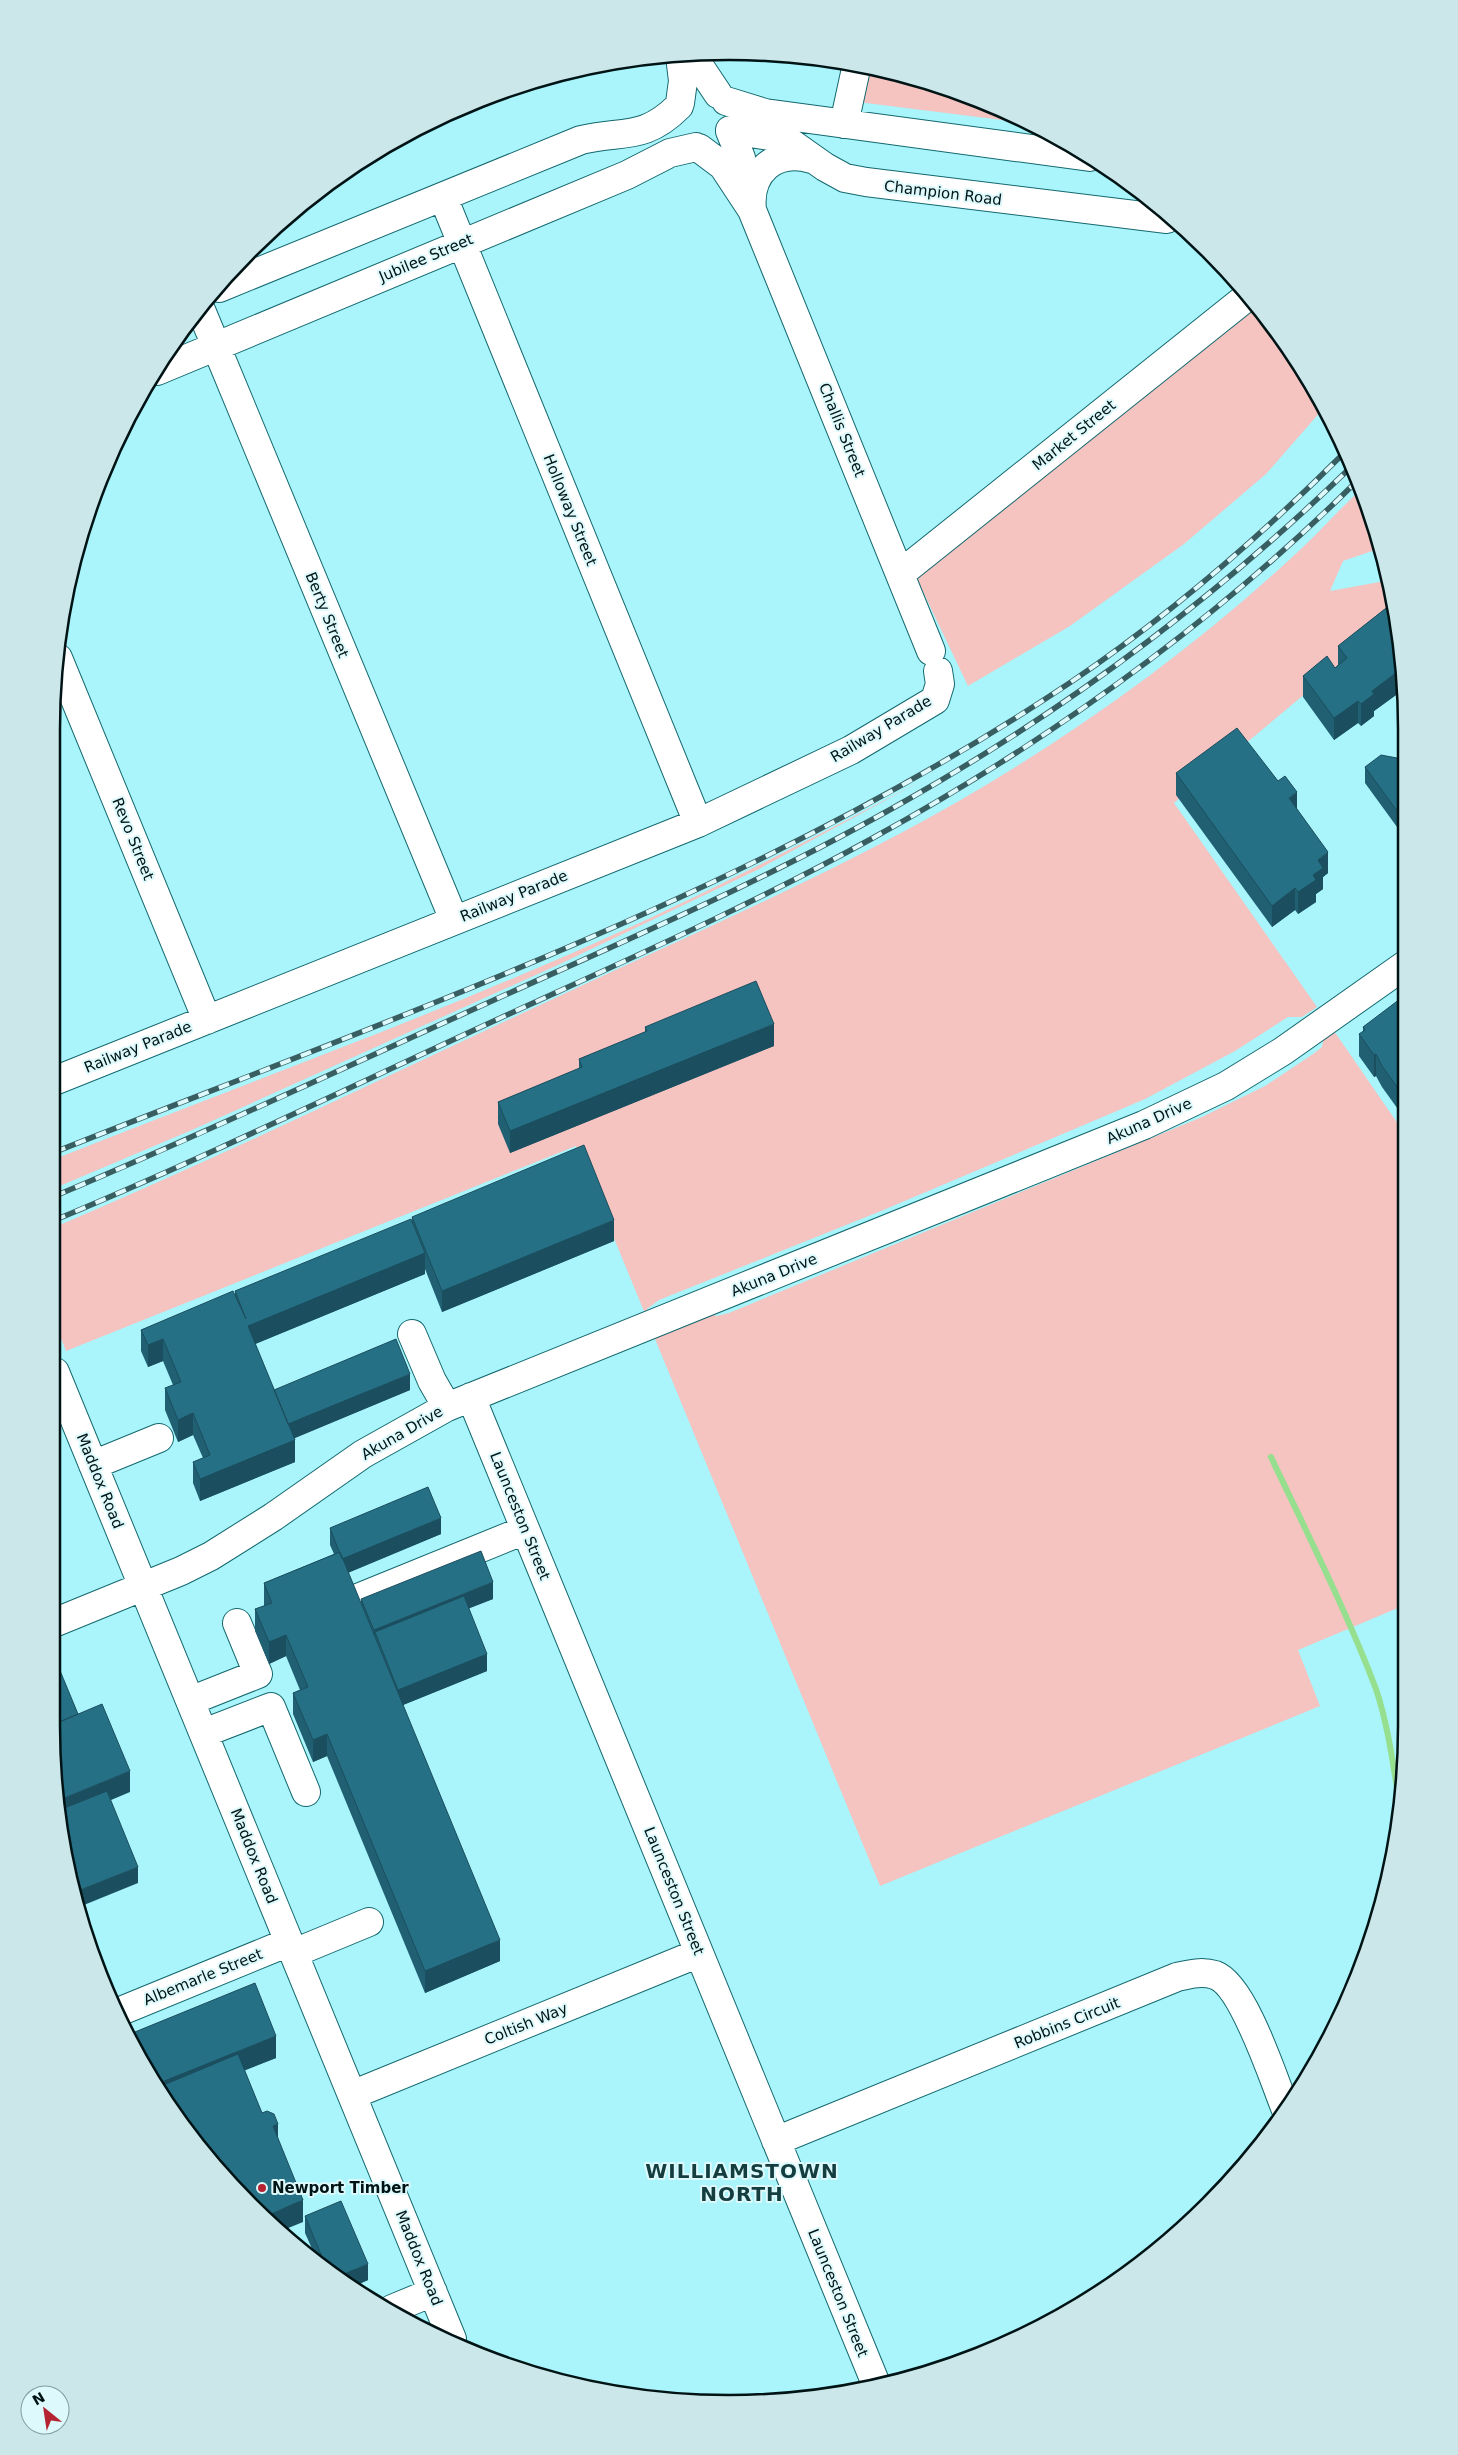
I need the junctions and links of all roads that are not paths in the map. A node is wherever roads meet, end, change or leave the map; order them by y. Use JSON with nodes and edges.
{"nodes":[{"id":1,"x":696,"y":61,"type":"edge"},
{"id":2,"x":681,"y":62,"type":"edge"},
{"id":3,"x":855,"y":72,"type":"edge"},
{"id":4,"x":722,"y":98,"type":"junction"},
{"id":5,"x":680,"y":105,"type":"junction"},
{"id":6,"x":844,"y":124,"type":"junction"},
{"id":7,"x":730,"y":131,"type":"junction"},
{"id":8,"x":698,"y":147,"type":"junction"},
{"id":9,"x":1071,"y":154,"type":"edge"},
{"id":10,"x":812,"y":158,"type":"junction"},
{"id":11,"x":442,"y":197,"type":"junction"},
{"id":12,"x":752,"y":210,"type":"junction"},
{"id":13,"x":1161,"y":218,"type":"edge"},
{"id":14,"x":461,"y":244,"type":"junction"},
{"id":15,"x":230,"y":283,"type":"edge"},
{"id":16,"x":1242,"y":301,"type":"edge"},
{"id":17,"x":203,"y":316,"type":"edge"},
{"id":18,"x":216,"y":346,"type":"junction"},
{"id":19,"x":168,"y":366,"type":"edge"},
{"id":20,"x":900,"y":574,"type":"junction"},
{"id":21,"x":935,"y":661,"type":"joint"},
{"id":22,"x":63,"y":670,"type":"edge"},
{"id":23,"x":698,"y":823,"type":"junction"},
{"id":24,"x":454,"y":920,"type":"junction"},
{"id":25,"x":1398,"y":970,"type":"edge"},
{"id":26,"x":207,"y":1020,"type":"junction"},
{"id":27,"x":60,"y":1079,"type":"edge"},
{"id":28,"x":412,"y":1334,"type":"dead end"},
{"id":29,"x":60,"y":1384,"type":"edge"},
{"id":30,"x":459,"y":1402,"type":"junction"},
{"id":31,"x":159,"y":1438,"type":"dead end"},
{"id":32,"x":94,"y":1465,"type":"junction"},
{"id":33,"x":525,"y":1530,"type":"junction"},
{"id":34,"x":143,"y":1587,"type":"junction"},
{"id":35,"x":358,"y":1598,"type":"edge"},
{"id":36,"x":60,"y":1620,"type":"edge"},
{"id":37,"x":237,"y":1623,"type":"dead end"},
{"id":38,"x":190,"y":1701,"type":"junction"},
{"id":39,"x":204,"y":1733,"type":"junction"},
{"id":40,"x":306,"y":1792,"type":"dead end"},
{"id":41,"x":369,"y":1922,"type":"dead end"},
{"id":42,"x":292,"y":1947,"type":"junction"},
{"id":43,"x":699,"y":1953,"type":"junction"},
{"id":44,"x":124,"y":2010,"type":"edge"},
{"id":45,"x":352,"y":2095,"type":"junction"},
{"id":46,"x":1283,"y":2101,"type":"edge"},
{"id":47,"x":776,"y":2141,"type":"junction"},
{"id":48,"x":433,"y":2292,"type":"junction"},
{"id":49,"x":397,"y":2307,"type":"edge"},
{"id":50,"x":450,"y":2334,"type":"edge"},
{"id":51,"x":874,"y":2379,"type":"edge"}],
"edges":[{"from":1,"to":4,"type":"street"},
{"from":2,"to":5,"type":"street"},
{"from":3,"to":6,"type":"street"},
{"from":4,"to":5,"type":"street"},
{"from":4,"to":6,"type":"street"},
{"from":4,"to":7,"type":"street"},
{"from":5,"to":8,"type":"street"},
{"from":5,"to":11,"type":"street"},
{"from":6,"to":9,"type":"street"},
{"from":7,"to":8,"type":"street"},
{"from":7,"to":10,"type":"street","name":"Champion Road"},
{"from":7,"to":12,"type":"street","name":"Challis Street"},
{"from":8,"to":12,"type":"street","name":"Challis Street"},
{"from":8,"to":14,"type":"street","name":"Jubilee Street"},
{"from":10,"to":12,"type":"street"},
{"from":10,"to":13,"type":"street","name":"Champion Road"},
{"from":11,"to":14,"type":"street","name":"Holloway Street"},
{"from":11,"to":15,"type":"street"},
{"from":12,"to":20,"type":"street","name":"Challis Street"},
{"from":14,"to":18,"type":"street","name":"Jubilee Street"},
{"from":14,"to":23,"type":"street","name":"Holloway Street"},
{"from":16,"to":20,"type":"street","name":"Market Street"},
{"from":17,"to":18,"type":"street","name":"Berty Street"},
{"from":18,"to":19,"type":"street","name":"Jubilee Street"},
{"from":18,"to":24,"type":"street","name":"Berty Street"},
{"from":20,"to":21,"type":"street","name":"Challis Street"},
{"from":21,"to":23,"type":"street","name":"Railway Parade"},
{"from":22,"to":26,"type":"street","name":"Revo Street"},
{"from":23,"to":24,"type":"street","name":"Railway Parade"},
{"from":24,"to":26,"type":"street","name":"Railway Parade"},
{"from":25,"to":30,"type":"street","name":"Akuna Drive"},
{"from":26,"to":27,"type":"street","name":"Railway Parade"},
{"from":28,"to":30,"type":"street","name":"Launceston Street"},
{"from":29,"to":32,"type":"street","name":"Maddox Road"},
{"from":30,"to":33,"type":"street","name":"Launceston Street"},
{"from":30,"to":34,"type":"street","name":"Akuna Drive"},
{"from":31,"to":32,"type":"street"},
{"from":32,"to":34,"type":"street","name":"Maddox Road"},
{"from":33,"to":35,"type":"street"},
{"from":33,"to":43,"type":"street","name":"Launceston Street"},
{"from":34,"to":36,"type":"street","name":"Akuna Drive"},
{"from":34,"to":38,"type":"street","name":"Maddox Road"},
{"from":37,"to":38,"type":"street"},
{"from":38,"to":39,"type":"street","name":"Maddox Road"},
{"from":39,"to":40,"type":"street"},
{"from":39,"to":42,"type":"street","name":"Maddox Road"},
{"from":41,"to":42,"type":"street","name":"Albemarle Street"},
{"from":42,"to":44,"type":"street","name":"Albemarle Street"},
{"from":42,"to":45,"type":"street","name":"Maddox Road"},
{"from":43,"to":45,"type":"street","name":"Coltish Way"},
{"from":43,"to":47,"type":"street","name":"Launceston Street"},
{"from":45,"to":48,"type":"street","name":"Maddox Road"},
{"from":46,"to":47,"type":"street","name":"Robbins Circuit"},
{"from":47,"to":51,"type":"street","name":"Launceston Street"},
{"from":48,"to":49,"type":"street"},
{"from":48,"to":50,"type":"street","name":"Maddox Road"}]}
